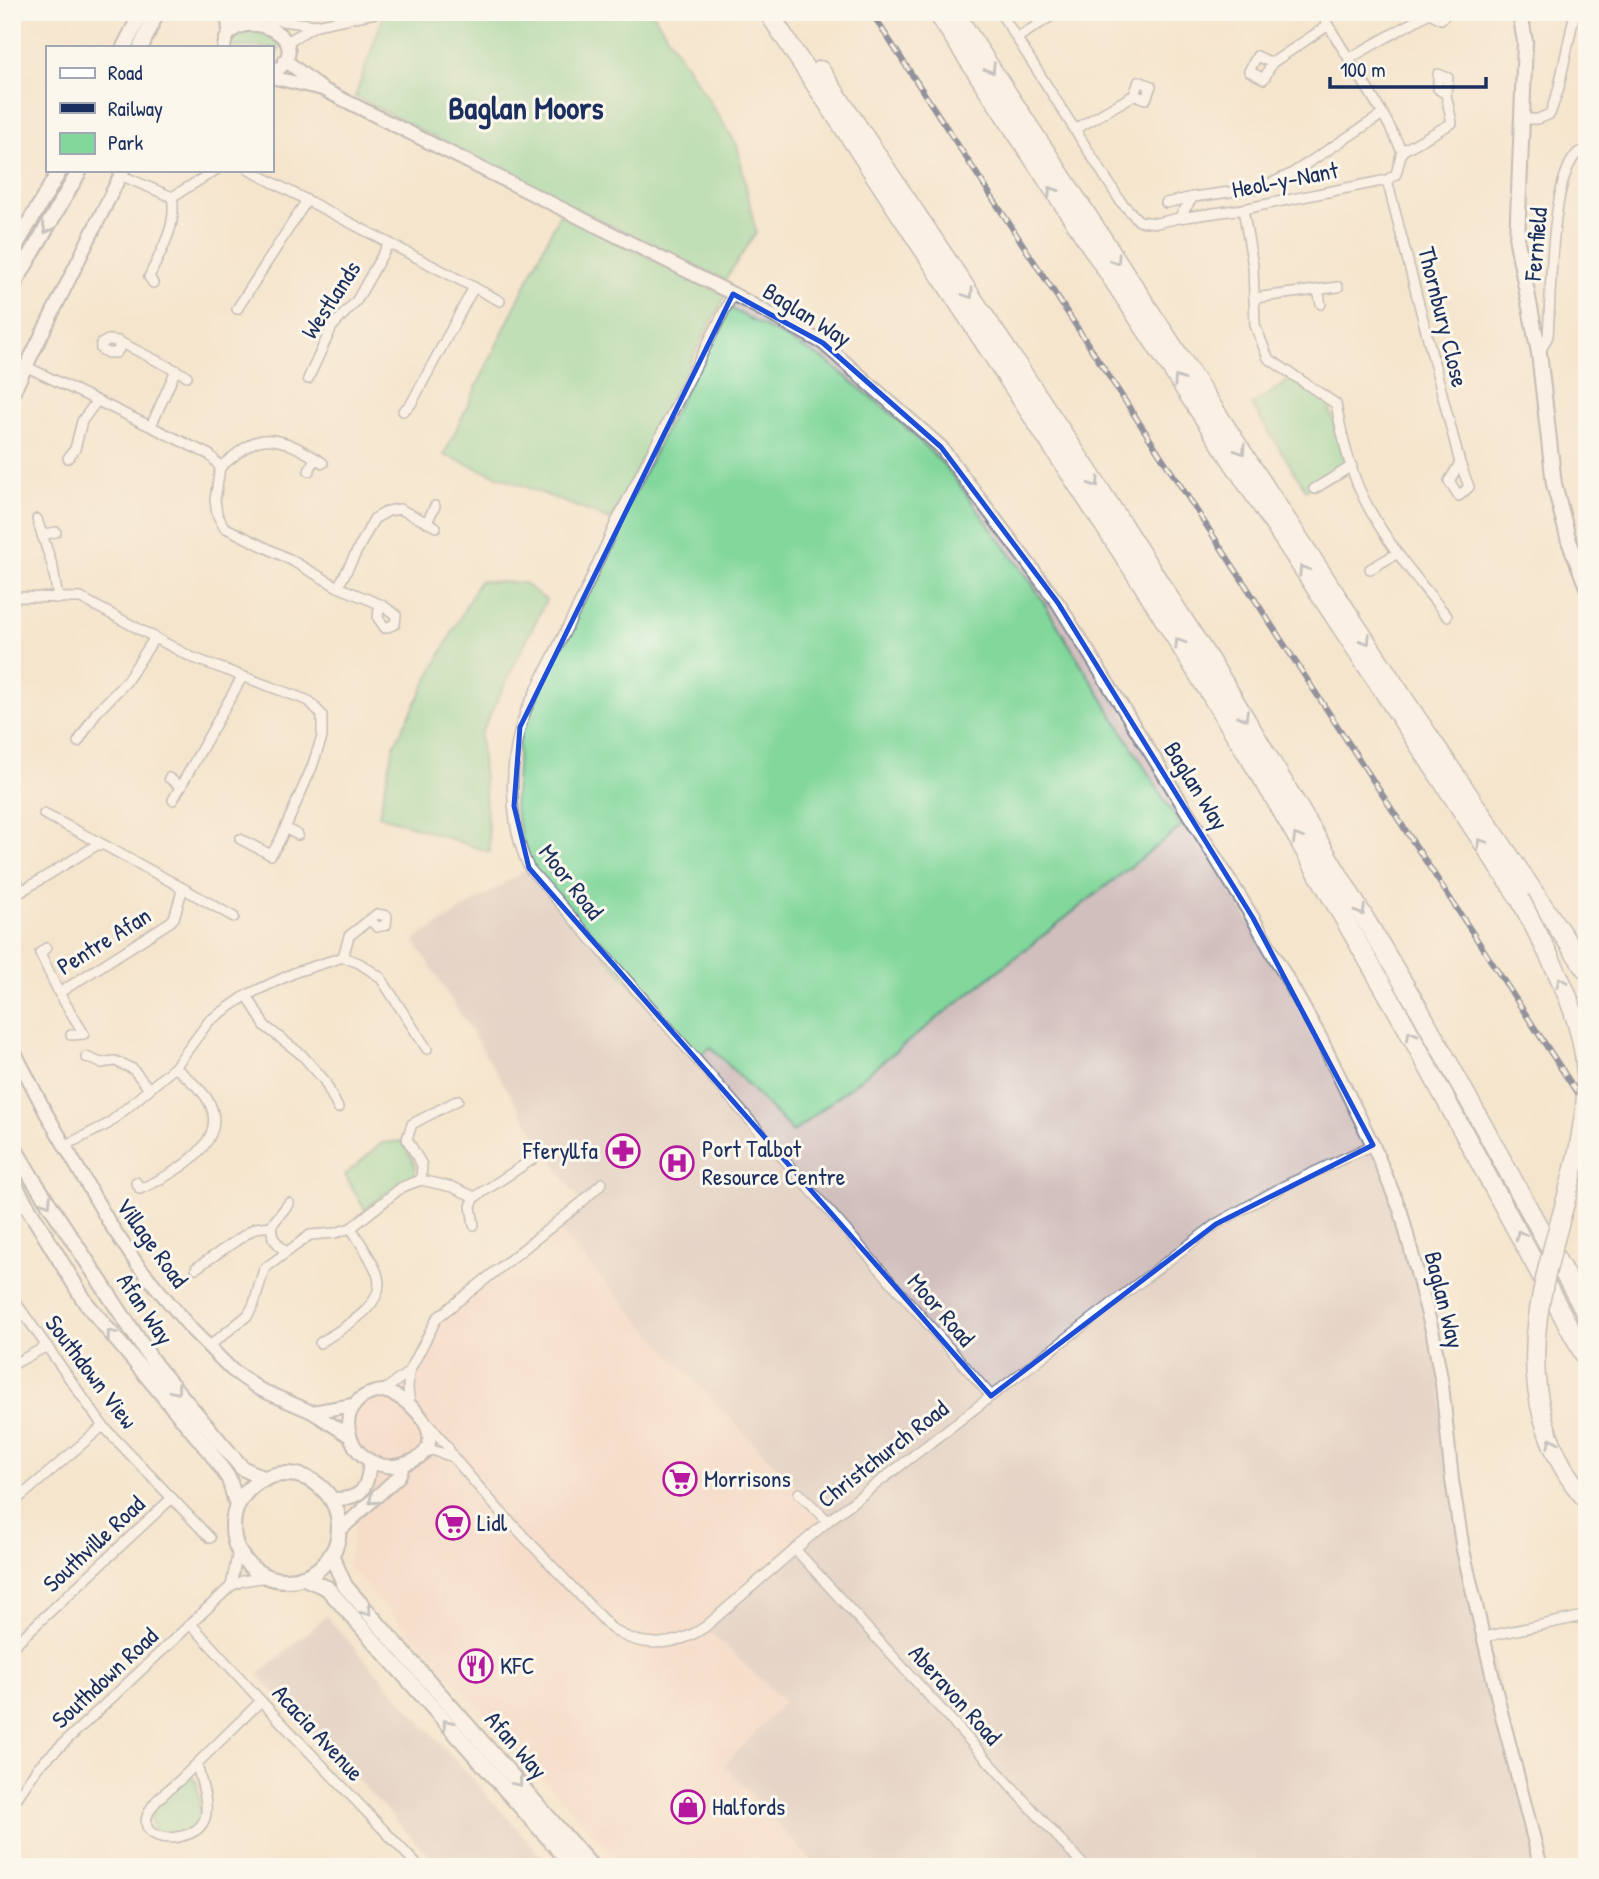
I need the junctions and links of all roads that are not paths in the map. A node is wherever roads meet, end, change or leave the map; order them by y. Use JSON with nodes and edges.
{"nodes":[{"id":1,"x":142,"y":12,"type":"edge"},
{"id":2,"x":157,"y":12,"type":"edge"},
{"id":3,"x":227,"y":12,"type":"edge"},
{"id":4,"x":380,"y":12,"type":"edge"},
{"id":5,"x":768,"y":12,"type":"edge"},
{"id":6,"x":782,"y":12,"type":"edge"},
{"id":7,"x":937,"y":12,"type":"edge"},
{"id":8,"x":954,"y":12,"type":"edge"},
{"id":9,"x":1000,"y":12,"type":"edge"},
{"id":10,"x":1058,"y":12,"type":"edge"},
{"id":11,"x":1320,"y":12,"type":"edge"},
{"id":12,"x":1448,"y":12,"type":"edge"},
{"id":13,"x":1520,"y":12,"type":"edge"},
{"id":14,"x":1575,"y":12,"type":"edge"},
{"id":15,"x":1430,"y":13,"type":"edge"},
{"id":16,"x":262,"y":16,"type":"edge"},
{"id":17,"x":316,"y":25,"type":"junction"},
{"id":18,"x":1327,"y":26,"type":"junction"},
{"id":19,"x":229,"y":30,"type":"junction"},
{"id":20,"x":1017,"y":38,"type":"junction"},
{"id":21,"x":287,"y":42,"type":"junction"},
{"id":22,"x":125,"y":46,"type":"edge"},
{"id":23,"x":141,"y":46,"type":"edge"},
{"id":24,"x":224,"y":46,"type":"edge"},
{"id":25,"x":1350,"y":58,"type":"junction"},
{"id":26,"x":285,"y":60,"type":"junction"},
{"id":27,"x":1272,"y":63,"type":"dead end"},
{"id":28,"x":273,"y":74,"type":"edge"},
{"id":29,"x":273,"y":77,"type":"edge"},
{"id":30,"x":322,"y":89,"type":"junction"},
{"id":31,"x":1446,"y":94,"type":"dead end"},
{"id":32,"x":1134,"y":95,"type":"dead end"},
{"id":33,"x":1383,"y":114,"type":"junction"},
{"id":34,"x":1522,"y":119,"type":"junction"},
{"id":35,"x":1074,"y":130,"type":"junction"},
{"id":36,"x":1402,"y":151,"type":"junction"},
{"id":37,"x":1587,"y":158,"type":"edge"},
{"id":38,"x":59,"y":172,"type":"edge"},
{"id":39,"x":79,"y":172,"type":"edge"},
{"id":40,"x":122,"y":172,"type":"edge"},
{"id":41,"x":213,"y":172,"type":"edge"},
{"id":42,"x":253,"y":172,"type":"edge"},
{"id":43,"x":1387,"y":180,"type":"junction"},
{"id":44,"x":172,"y":197,"type":"junction"},
{"id":45,"x":1193,"y":197,"type":"junction"},
{"id":46,"x":307,"y":200,"type":"junction"},
{"id":47,"x":1166,"y":203,"type":"dead end"},
{"id":48,"x":1243,"y":209,"type":"junction"},
{"id":49,"x":1179,"y":218,"type":"junction"},
{"id":50,"x":389,"y":243,"type":"junction"},
{"id":51,"x":12,"y":252,"type":"edge"},
{"id":52,"x":153,"y":283,"type":"dead end"},
{"id":53,"x":474,"y":287,"type":"junction"},
{"id":54,"x":1338,"y":287,"type":"dead end"},
{"id":55,"x":12,"y":288,"type":"edge"},
{"id":56,"x":1318,"y":290,"type":"junction"},
{"id":57,"x":733,"y":294,"type":"junction"},
{"id":58,"x":1254,"y":298,"type":"junction"},
{"id":59,"x":500,"y":301,"type":"dead end"},
{"id":60,"x":1321,"y":303,"type":"dead end"},
{"id":61,"x":237,"y":309,"type":"dead end"},
{"id":62,"x":118,"y":341,"type":"dead end"},
{"id":63,"x":1539,"y":353,"type":"junction"},
{"id":64,"x":27,"y":367,"type":"junction"},
{"id":65,"x":176,"y":370,"type":"junction"},
{"id":66,"x":187,"y":376,"type":"dead end"},
{"id":67,"x":308,"y":379,"type":"dead end"},
{"id":68,"x":12,"y":395,"type":"edge"},
{"id":69,"x":96,"y":402,"type":"junction"},
{"id":70,"x":403,"y":411,"type":"dead end"},
{"id":71,"x":151,"y":426,"type":"junction"},
{"id":72,"x":68,"y":458,"type":"dead end"},
{"id":73,"x":1460,"y":463,"type":"dead end"},
{"id":74,"x":1352,"y":466,"type":"junction"},
{"id":75,"x":220,"y":467,"type":"junction"},
{"id":76,"x":309,"y":471,"type":"dead end"},
{"id":77,"x":1314,"y":489,"type":"dead end"},
{"id":78,"x":435,"y":506,"type":"dead end"},
{"id":79,"x":37,"y":519,"type":"dead end"},
{"id":80,"x":56,"y":533,"type":"dead end"},
{"id":81,"x":42,"y":535,"type":"junction"},
{"id":82,"x":1396,"y":554,"type":"junction"},
{"id":83,"x":1370,"y":569,"type":"dead end"},
{"id":84,"x":1585,"y":583,"type":"edge"},
{"id":85,"x":338,"y":587,"type":"junction"},
{"id":86,"x":12,"y":597,"type":"edge"},
{"id":87,"x":58,"y":599,"type":"junction"},
{"id":88,"x":382,"y":605,"type":"dead end"},
{"id":89,"x":1447,"y":616,"type":"dead end"},
{"id":90,"x":155,"y":637,"type":"junction"},
{"id":91,"x":242,"y":677,"type":"junction"},
{"id":92,"x":78,"y":742,"type":"dead end"},
{"id":93,"x":169,"y":778,"type":"dead end"},
{"id":94,"x":181,"y":787,"type":"junction"},
{"id":95,"x":173,"y":800,"type":"dead end"},
{"id":96,"x":44,"y":814,"type":"dead end"},
{"id":97,"x":285,"y":828,"type":"junction"},
{"id":98,"x":298,"y":835,"type":"dead end"},
{"id":99,"x":240,"y":839,"type":"dead end"},
{"id":100,"x":104,"y":845,"type":"junction"},
{"id":101,"x":12,"y":874,"type":"edge"},
{"id":102,"x":177,"y":885,"type":"junction"},
{"id":103,"x":23,"y":891,"type":"junction"},
{"id":104,"x":12,"y":897,"type":"edge"},
{"id":105,"x":234,"y":917,"type":"dead end"},
{"id":106,"x":370,"y":920,"type":"dead end"},
{"id":107,"x":46,"y":948,"type":"dead end"},
{"id":108,"x":343,"y":957,"type":"junction"},
{"id":109,"x":1587,"y":971,"type":"edge"},
{"id":110,"x":59,"y":993,"type":"junction"},
{"id":111,"x":247,"y":995,"type":"junction"},
{"id":112,"x":71,"y":1035,"type":"dead end"},
{"id":113,"x":12,"y":1047,"type":"edge"},
{"id":114,"x":427,"y":1049,"type":"dead end"},
{"id":115,"x":86,"y":1057,"type":"dead end"},
{"id":116,"x":175,"y":1067,"type":"junction"},
{"id":117,"x":149,"y":1089,"type":"junction"},
{"id":118,"x":458,"y":1100,"type":"dead end"},
{"id":119,"x":338,"y":1108,"type":"dead end"},
{"id":120,"x":12,"y":1144,"type":"edge"},
{"id":121,"x":1373,"y":1145,"type":"junction"},
{"id":122,"x":64,"y":1146,"type":"junction"},
{"id":123,"x":533,"y":1159,"type":"dead end"},
{"id":124,"x":421,"y":1180,"type":"junction"},
{"id":125,"x":12,"y":1181,"type":"edge"},
{"id":126,"x":135,"y":1182,"type":"dead end"},
{"id":127,"x":602,"y":1183,"type":"dead end"},
{"id":128,"x":475,"y":1197,"type":"junction"},
{"id":129,"x":289,"y":1203,"type":"dead end"},
{"id":130,"x":474,"y":1225,"type":"dead end"},
{"id":131,"x":271,"y":1226,"type":"junction"},
{"id":132,"x":351,"y":1228,"type":"junction"},
{"id":133,"x":285,"y":1252,"type":"junction"},
{"id":134,"x":196,"y":1268,"type":"dead end"},
{"id":135,"x":12,"y":1297,"type":"edge"},
{"id":136,"x":1587,"y":1315,"type":"edge"},
{"id":137,"x":320,"y":1343,"type":"dead end"},
{"id":138,"x":47,"y":1346,"type":"junction"},
{"id":139,"x":208,"y":1347,"type":"junction"},
{"id":140,"x":1587,"y":1360,"type":"edge"},
{"id":141,"x":12,"y":1366,"type":"edge"},
{"id":142,"x":409,"y":1372,"type":"junction"},
{"id":143,"x":383,"y":1391,"type":"junction"},
{"id":144,"x":991,"y":1396,"type":"junction"},
{"id":145,"x":410,"y":1403,"type":"junction"},
{"id":146,"x":353,"y":1405,"type":"junction"},
{"id":147,"x":313,"y":1412,"type":"junction"},
{"id":148,"x":426,"y":1420,"type":"junction"},
{"id":149,"x":103,"y":1426,"type":"junction"},
{"id":150,"x":348,"y":1435,"type":"junction"},
{"id":151,"x":422,"y":1454,"type":"junction"},
{"id":152,"x":453,"y":1457,"type":"junction"},
{"id":153,"x":370,"y":1462,"type":"junction"},
{"id":154,"x":404,"y":1464,"type":"junction"},
{"id":155,"x":265,"y":1479,"type":"junction"},
{"id":156,"x":799,"y":1493,"type":"dead end"},
{"id":157,"x":172,"y":1498,"type":"junction"},
{"id":158,"x":330,"y":1499,"type":"junction"},
{"id":159,"x":1587,"y":1500,"type":"edge"},
{"id":160,"x":12,"y":1504,"type":"edge"},
{"id":161,"x":237,"y":1506,"type":"junction"},
{"id":162,"x":828,"y":1521,"type":"junction"},
{"id":163,"x":338,"y":1532,"type":"junction"},
{"id":164,"x":210,"y":1538,"type":"dead end"},
{"id":165,"x":795,"y":1549,"type":"junction"},
{"id":166,"x":238,"y":1550,"type":"junction"},
{"id":167,"x":331,"y":1554,"type":"junction"},
{"id":168,"x":267,"y":1577,"type":"junction"},
{"id":169,"x":302,"y":1577,"type":"junction"},
{"id":170,"x":231,"y":1586,"type":"junction"},
{"id":171,"x":1587,"y":1623,"type":"edge"},
{"id":172,"x":191,"y":1624,"type":"junction"},
{"id":173,"x":1484,"y":1637,"type":"junction"},
{"id":174,"x":12,"y":1647,"type":"edge"},
{"id":175,"x":261,"y":1702,"type":"junction"},
{"id":176,"x":197,"y":1763,"type":"junction"},
{"id":177,"x":12,"y":1805,"type":"edge"},
{"id":178,"x":419,"y":1867,"type":"edge"},
{"id":179,"x":574,"y":1867,"type":"edge"},
{"id":180,"x":592,"y":1867,"type":"edge"},
{"id":181,"x":1085,"y":1867,"type":"edge"},
{"id":182,"x":1541,"y":1867,"type":"edge"}],
"edges":[{"from":1,"to":22,"type":"main road"},
{"from":2,"to":23,"type":"main road"},
{"from":3,"to":19,"type":"street"},
{"from":4,"to":17,"type":"street"},
{"from":140,"to":5,"type":"highway","one_way":true},
{"from":6,"to":136,"type":"highway","one_way":true},
{"from":159,"to":7,"type":"highway","one_way":true,"bridge":true},
{"from":8,"to":109,"type":"highway","one_way":true},
{"from":9,"to":20,"type":"street","name":"Heol-y-Nant"},
{"from":10,"to":20,"type":"street"},
{"from":11,"to":18,"type":"street"},
{"from":12,"to":15,"type":"street"},
{"from":13,"to":34,"type":"main road"},
{"from":14,"to":34,"type":"street"},
{"from":15,"to":25,"type":"street"},
{"from":16,"to":17,"type":"street"},
{"from":16,"to":19,"type":"street"},
{"from":16,"to":21,"type":"street"},
{"from":17,"to":21,"type":"street"},
{"from":18,"to":25,"type":"street"},
{"from":18,"to":27,"type":"street"},
{"from":19,"to":24,"type":"street"},
{"from":20,"to":35,"type":"street","name":"Heol-y-Nant"},
{"from":21,"to":26,"type":"street"},
{"from":25,"to":33,"type":"street"},
{"from":26,"to":28,"type":"street"},
{"from":26,"to":30,"type":"street","name":"Baglan Way"},
{"from":29,"to":30,"type":"street","name":"Baglan Way"},
{"from":30,"to":57,"type":"street","name":"Baglan Way"},
{"from":31,"to":36,"type":"street"},
{"from":32,"to":35,"type":"street"},
{"from":33,"to":36,"type":"street"},
{"from":33,"to":45,"type":"street","name":"Heol-y-Nant"},
{"from":34,"to":63,"type":"main road"},
{"from":35,"to":49,"type":"street","name":"Heol-y-Nant"},
{"from":36,"to":43,"type":"street","name":"Heol-y-Nant"},
{"from":37,"to":63,"type":"street","name":"Fernfield"},
{"from":38,"to":51,"type":"main road"},
{"from":39,"to":55,"type":"main road","one_way":true},
{"from":40,"to":44,"type":"street"},
{"from":40,"to":64,"type":"street"},
{"from":41,"to":44,"type":"street"},
{"from":42,"to":46,"type":"street","name":"Westlands"},
{"from":43,"to":48,"type":"street","name":"Heol-y-Nant"},
{"from":43,"to":73,"type":"street","name":"Thornbury Close"},
{"from":44,"to":52,"type":"street"},
{"from":45,"to":47,"type":"street","name":"Heol-y-Nant"},
{"from":45,"to":49,"type":"street"},
{"from":46,"to":50,"type":"street","name":"Westlands"},
{"from":46,"to":61,"type":"street"},
{"from":48,"to":49,"type":"street","name":"Heol-y-Nant"},
{"from":48,"to":58,"type":"street"},
{"from":50,"to":53,"type":"street","name":"Westlands"},
{"from":50,"to":67,"type":"street","name":"Westlands"},
{"from":53,"to":59,"type":"street","name":"Westlands"},
{"from":53,"to":70,"type":"street"},
{"from":54,"to":56,"type":"street"},
{"from":56,"to":58,"type":"street"},
{"from":56,"to":60,"type":"street"},
{"from":57,"to":121,"type":"street","name":"Baglan Way"},
{"from":57,"to":144,"type":"street","name":"Moor Road"},
{"from":58,"to":74,"type":"street"},
{"from":62,"to":65,"type":"street"},
{"from":63,"to":84,"type":"main road"},
{"from":64,"to":68,"type":"street"},
{"from":64,"to":69,"type":"street"},
{"from":65,"to":66,"type":"street"},
{"from":65,"to":71,"type":"street"},
{"from":69,"to":71,"type":"street"},
{"from":69,"to":72,"type":"street"},
{"from":71,"to":75,"type":"street"},
{"from":74,"to":77,"type":"street"},
{"from":74,"to":82,"type":"street"},
{"from":75,"to":76,"type":"street"},
{"from":75,"to":85,"type":"street"},
{"from":78,"to":85,"type":"street"},
{"from":79,"to":81,"type":"street"},
{"from":80,"to":81,"type":"street"},
{"from":81,"to":87,"type":"street"},
{"from":82,"to":83,"type":"street"},
{"from":82,"to":89,"type":"street"},
{"from":85,"to":88,"type":"street"},
{"from":86,"to":87,"type":"street"},
{"from":87,"to":90,"type":"street"},
{"from":90,"to":91,"type":"street"},
{"from":90,"to":92,"type":"street"},
{"from":91,"to":94,"type":"street"},
{"from":91,"to":97,"type":"street"},
{"from":93,"to":94,"type":"street"},
{"from":94,"to":95,"type":"street"},
{"from":96,"to":100,"type":"street","name":"Pentre Afan"},
{"from":97,"to":98,"type":"street"},
{"from":97,"to":99,"type":"street"},
{"from":100,"to":102,"type":"street","name":"Pentre Afan"},
{"from":100,"to":103,"type":"street"},
{"from":101,"to":103,"type":"street"},
{"from":102,"to":105,"type":"street","name":"Pentre Afan"},
{"from":102,"to":110,"type":"street","name":"Pentre Afan"},
{"from":103,"to":104,"type":"street"},
{"from":106,"to":108,"type":"street"},
{"from":107,"to":110,"type":"street","name":"Pentre Afan"},
{"from":108,"to":111,"type":"street"},
{"from":108,"to":114,"type":"street"},
{"from":110,"to":112,"type":"street","name":"Pentre Afan"},
{"from":111,"to":116,"type":"street"},
{"from":111,"to":119,"type":"street"},
{"from":113,"to":122,"type":"street","name":"Village Road"},
{"from":115,"to":117,"type":"street"},
{"from":116,"to":117,"type":"street"},
{"from":116,"to":126,"type":"street"},
{"from":117,"to":122,"type":"street"},
{"from":118,"to":124,"type":"street"},
{"from":120,"to":155,"type":"main road","name":"Afan Way","one_way":true},
{"from":121,"to":144,"type":"street","name":"Christchurch Road"},
{"from":121,"to":173,"type":"street","name":"Baglan Way"},
{"from":122,"to":139,"type":"street","name":"Village Road"},
{"from":123,"to":128,"type":"street"},
{"from":124,"to":128,"type":"street"},
{"from":124,"to":132,"type":"street"},
{"from":161,"to":125,"type":"main road","name":"Afan Way","one_way":true},
{"from":127,"to":142,"type":"street"},
{"from":128,"to":130,"type":"street"},
{"from":129,"to":131,"type":"street"},
{"from":131,"to":133,"type":"street"},
{"from":131,"to":134,"type":"street"},
{"from":132,"to":133,"type":"street"},
{"from":132,"to":137,"type":"street"},
{"from":133,"to":139,"type":"street"},
{"from":135,"to":138,"type":"street","name":"Southdown View"},
{"from":138,"to":141,"type":"street"},
{"from":138,"to":149,"type":"street","name":"Southdown View"},
{"from":139,"to":147,"type":"street","name":"Village Road"},
{"from":142,"to":143,"type":"street"},
{"from":142,"to":145,"type":"street"},
{"from":143,"to":145,"type":"street"},
{"from":143,"to":146,"type":"street"},
{"from":144,"to":162,"type":"street","name":"Christchurch Road"},
{"from":145,"to":148,"type":"street"},
{"from":146,"to":147,"type":"street"},
{"from":146,"to":150,"type":"street"},
{"from":147,"to":150,"type":"street","name":"Village Road"},
{"from":148,"to":151,"type":"street"},
{"from":148,"to":152,"type":"street","name":"Christchurch Road"},
{"from":149,"to":157,"type":"street","name":"Southdown View"},
{"from":149,"to":160,"type":"street"},
{"from":150,"to":153,"type":"street"},
{"from":151,"to":152,"type":"street"},
{"from":151,"to":154,"type":"street"},
{"from":152,"to":165,"type":"street","name":"Christchurch Road"},
{"from":153,"to":154,"type":"street"},
{"from":153,"to":158,"type":"street"},
{"from":154,"to":163,"type":"street","one_way":true},
{"from":155,"to":158,"type":"main road"},
{"from":155,"to":161,"type":"main road"},
{"from":156,"to":162,"type":"street"},
{"from":157,"to":164,"type":"street","name":"Southdown View"},
{"from":157,"to":174,"type":"street","name":"Southville Road"},
{"from":158,"to":163,"type":"main road"},
{"from":161,"to":166,"type":"main road"},
{"from":162,"to":165,"type":"street","name":"Christchurch Road"},
{"from":163,"to":167,"type":"main road"},
{"from":165,"to":181,"type":"street","name":"Aberavon Road"},
{"from":166,"to":168,"type":"main road"},
{"from":166,"to":170,"type":"street"},
{"from":167,"to":169,"type":"main road"},
{"from":167,"to":180,"type":"main road","name":"Afan Way","one_way":true},
{"from":168,"to":169,"type":"main road"},
{"from":168,"to":170,"type":"street","name":"Southdown Road"},
{"from":179,"to":169,"type":"main road","name":"Afan Way","one_way":true},
{"from":170,"to":172,"type":"street","name":"Southdown Road"},
{"from":171,"to":173,"type":"street"},
{"from":172,"to":175,"type":"street","name":"Acacia Avenue"},
{"from":172,"to":177,"type":"street","name":"Southdown Road"},
{"from":173,"to":182,"type":"street","name":"Baglan Way"},
{"from":175,"to":176,"type":"street"},
{"from":175,"to":178,"type":"street","name":"Acacia Avenue"},
{"from":176,"to":176,"type":"street"}]}
